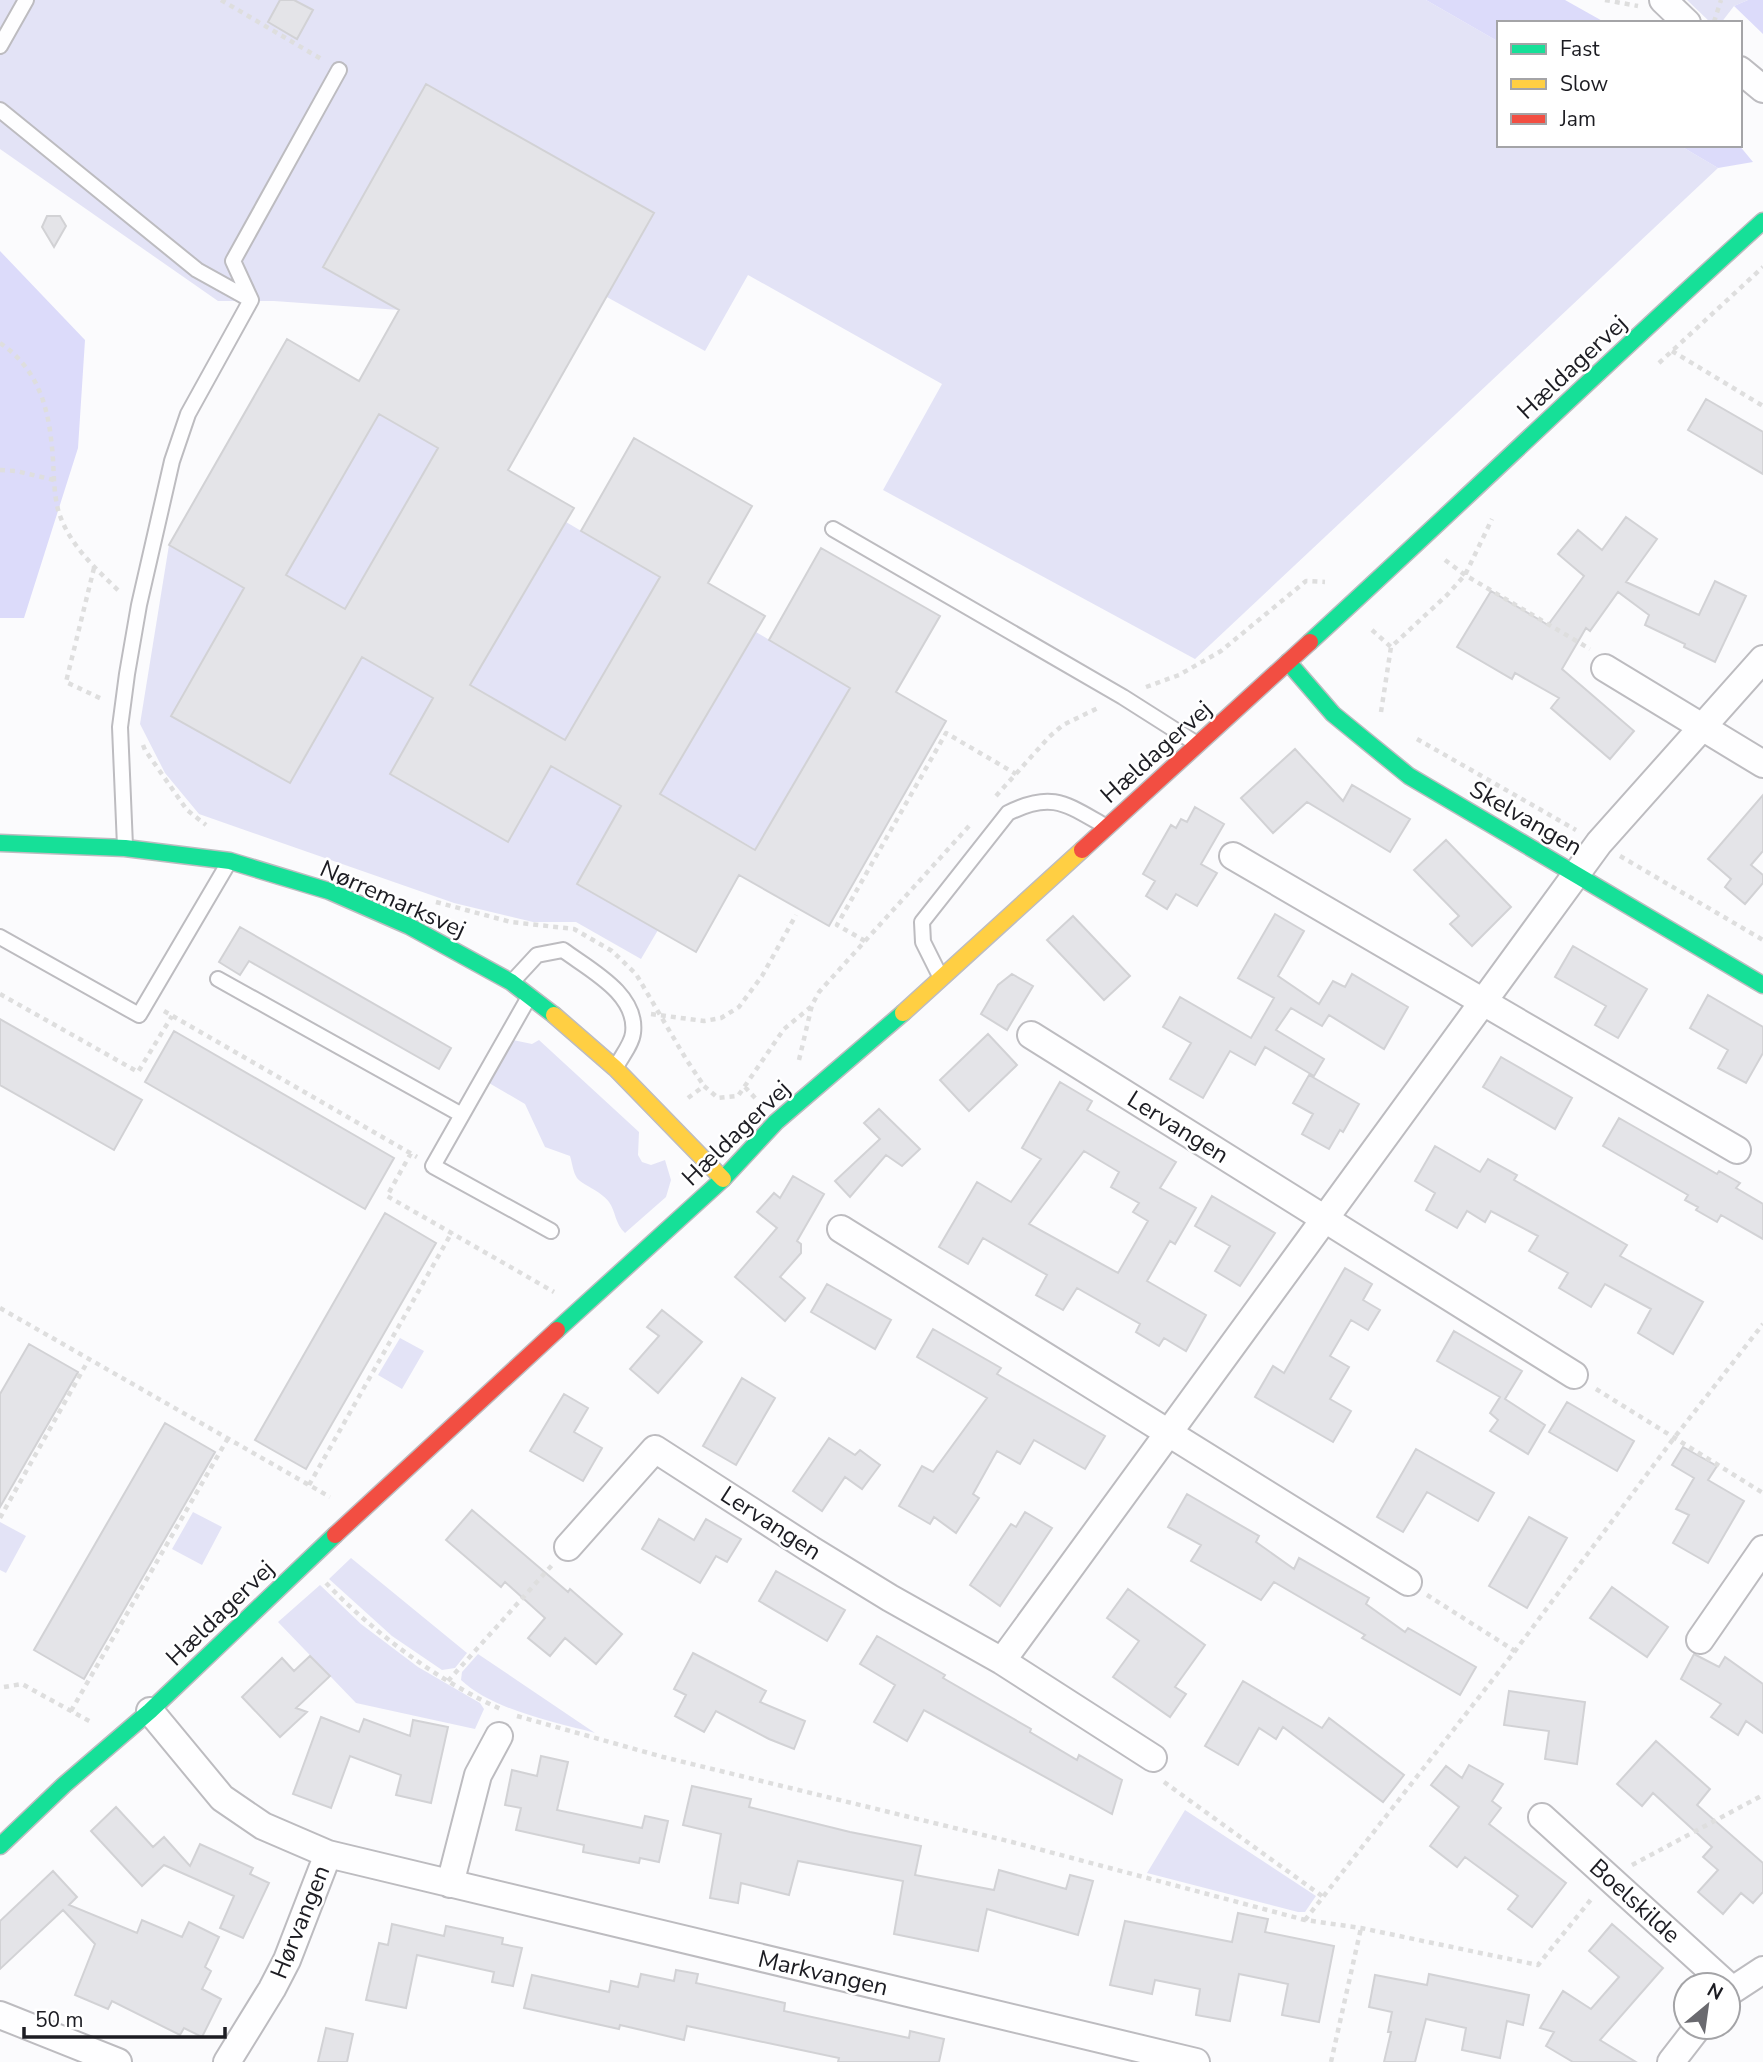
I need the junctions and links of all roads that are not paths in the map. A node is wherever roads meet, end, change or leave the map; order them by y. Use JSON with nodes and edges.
{"nodes":[{"id":1,"x":26,"y":0,"type":"edge"},
{"id":2,"x":1663,"y":0,"type":"edge"},
{"id":3,"x":1685,"y":21,"type":"edge"},
{"id":4,"x":0,"y":46,"type":"edge"},
{"id":5,"x":340,"y":70,"type":"road end"},
{"id":6,"x":1742,"y":72,"type":"edge"},
{"id":7,"x":1763,"y":89,"type":"edge"},
{"id":8,"x":0,"y":110,"type":"edge"},
{"id":9,"x":1763,"y":221,"type":"edge"},
{"id":10,"x":251,"y":300,"type":"junction"},
{"id":11,"x":833,"y":529,"type":"dead end"},
{"id":12,"x":1763,"y":659,"type":"edge"},
{"id":13,"x":1288,"y":662,"type":"junction"},
{"id":14,"x":1605,"y":668,"type":"road end"},
{"id":15,"x":1702,"y":727,"type":"junction"},
{"id":16,"x":1199,"y":744,"type":"junction"},
{"id":17,"x":1763,"y":764,"type":"edge"},
{"id":18,"x":1106,"y":827,"type":"junction"},
{"id":19,"x":0,"y":844,"type":"edge"},
{"id":20,"x":125,"y":848,"type":"junction"},
{"id":21,"x":1233,"y":856,"type":"dead end"},
{"id":22,"x":230,"y":861,"type":"junction"},
{"id":23,"x":1577,"y":875,"type":"junction"},
{"id":24,"x":0,"y":937,"type":"edge"},
{"id":25,"x":941,"y":978,"type":"junction"},
{"id":26,"x":218,"y":979,"type":"dead end"},
{"id":27,"x":511,"y":982,"type":"junction"},
{"id":28,"x":1763,"y":985,"type":"edge"},
{"id":29,"x":529,"y":996,"type":"junction"},
{"id":30,"x":1483,"y":1003,"type":"junction"},
{"id":31,"x":1031,"y":1035,"type":"dead end"},
{"id":32,"x":615,"y":1068,"type":"junction"},
{"id":33,"x":462,"y":1115,"type":"junction"},
{"id":34,"x":1737,"y":1150,"type":"dead end"},
{"id":35,"x":723,"y":1179,"type":"junction"},
{"id":36,"x":1325,"y":1220,"type":"junction"},
{"id":37,"x":841,"y":1229,"type":"dead end"},
{"id":38,"x":551,"y":1231,"type":"dead end"},
{"id":39,"x":1574,"y":1376,"type":"road end"},
{"id":40,"x":1168,"y":1433,"type":"junction"},
{"id":41,"x":568,"y":1547,"type":"road end"},
{"id":42,"x":1763,"y":1549,"type":"edge"},
{"id":43,"x":1408,"y":1582,"type":"road end"},
{"id":44,"x":1700,"y":1640,"type":"dead end"},
{"id":45,"x":1002,"y":1661,"type":"junction"},
{"id":46,"x":150,"y":1711,"type":"junction"},
{"id":47,"x":499,"y":1736,"type":"dead end"},
{"id":48,"x":1153,"y":1758,"type":"road end"},
{"id":49,"x":1542,"y":1818,"type":"dead end"},
{"id":50,"x":0,"y":1846,"type":"edge"},
{"id":51,"x":328,"y":1854,"type":"junction"},
{"id":52,"x":450,"y":1884,"type":"junction"},
{"id":53,"x":1763,"y":1970,"type":"edge"},
{"id":54,"x":1710,"y":1971,"type":"edge"},
{"id":55,"x":1742,"y":1981,"type":"edge"},
{"id":56,"x":0,"y":2015,"type":"edge"},
{"id":57,"x":1687,"y":2041,"type":"edge"},
{"id":58,"x":118,"y":2062,"type":"edge"},
{"id":59,"x":227,"y":2062,"type":"edge"},
{"id":60,"x":1196,"y":2062,"type":"edge"},
{"id":61,"x":1671,"y":2062,"type":"edge"}],
"edges":[{"from":1,"to":4,"type":"lane"},
{"from":2,"to":3,"type":"street"},
{"from":5,"to":10,"type":"lane"},
{"from":6,"to":7,"type":"street"},
{"from":8,"to":10,"type":"lane"},
{"from":9,"to":13,"type":"street","name":"Hældagervej"},
{"from":10,"to":20,"type":"lane"},
{"from":11,"to":16,"type":"lane"},
{"from":12,"to":15,"type":"street"},
{"from":13,"to":16,"type":"street","name":"Hældagervej"},
{"from":13,"to":23,"type":"street","name":"Skelvangen"},
{"from":14,"to":15,"type":"street"},
{"from":15,"to":17,"type":"street"},
{"from":15,"to":23,"type":"street"},
{"from":16,"to":18,"type":"street","name":"Hældagervej"},
{"from":18,"to":25,"type":"street","name":"Hældagervej"},
{"from":18,"to":25,"type":"lane"},
{"from":19,"to":20,"type":"street","name":"Nørremarksvej"},
{"from":20,"to":22,"type":"street","name":"Nørremarksvej"},
{"from":21,"to":30,"type":"street"},
{"from":22,"to":24,"type":"lane"},
{"from":22,"to":27,"type":"street","name":"Nørremarksvej"},
{"from":23,"to":28,"type":"street","name":"Skelvangen"},
{"from":23,"to":30,"type":"street"},
{"from":25,"to":35,"type":"street","name":"Hældagervej"},
{"from":26,"to":33,"type":"lane"},
{"from":27,"to":29,"type":"street","name":"Nørremarksvej"},
{"from":27,"to":32,"type":"lane"},
{"from":29,"to":32,"type":"street","name":"Nørremarksvej"},
{"from":29,"to":33,"type":"lane"},
{"from":30,"to":34,"type":"street"},
{"from":30,"to":36,"type":"street"},
{"from":31,"to":36,"type":"street","name":"Lervangen"},
{"from":32,"to":35,"type":"street","name":"Nørremarksvej"},
{"from":33,"to":38,"type":"lane"},
{"from":35,"to":46,"type":"street","name":"Hældagervej"},
{"from":36,"to":39,"type":"street","name":"Lervangen"},
{"from":36,"to":40,"type":"street"},
{"from":37,"to":40,"type":"street"},
{"from":40,"to":43,"type":"street"},
{"from":40,"to":45,"type":"street"},
{"from":41,"to":45,"type":"street","name":"Lervangen"},
{"from":42,"to":44,"type":"street"},
{"from":45,"to":48,"type":"street","name":"Lervangen"},
{"from":46,"to":50,"type":"street","name":"Hældagervej"},
{"from":46,"to":51,"type":"street","name":"Markvangen"},
{"from":47,"to":52,"type":"street"},
{"from":49,"to":54,"type":"street","name":"Boelskilde"},
{"from":51,"to":52,"type":"street","name":"Markvangen"},
{"from":51,"to":59,"type":"street","name":"Hørvangen"},
{"from":52,"to":60,"type":"street","name":"Markvangen"},
{"from":53,"to":55,"type":"street","name":"Boelskilde"},
{"from":56,"to":58,"type":"street"},
{"from":57,"to":61,"type":"street"}]}
